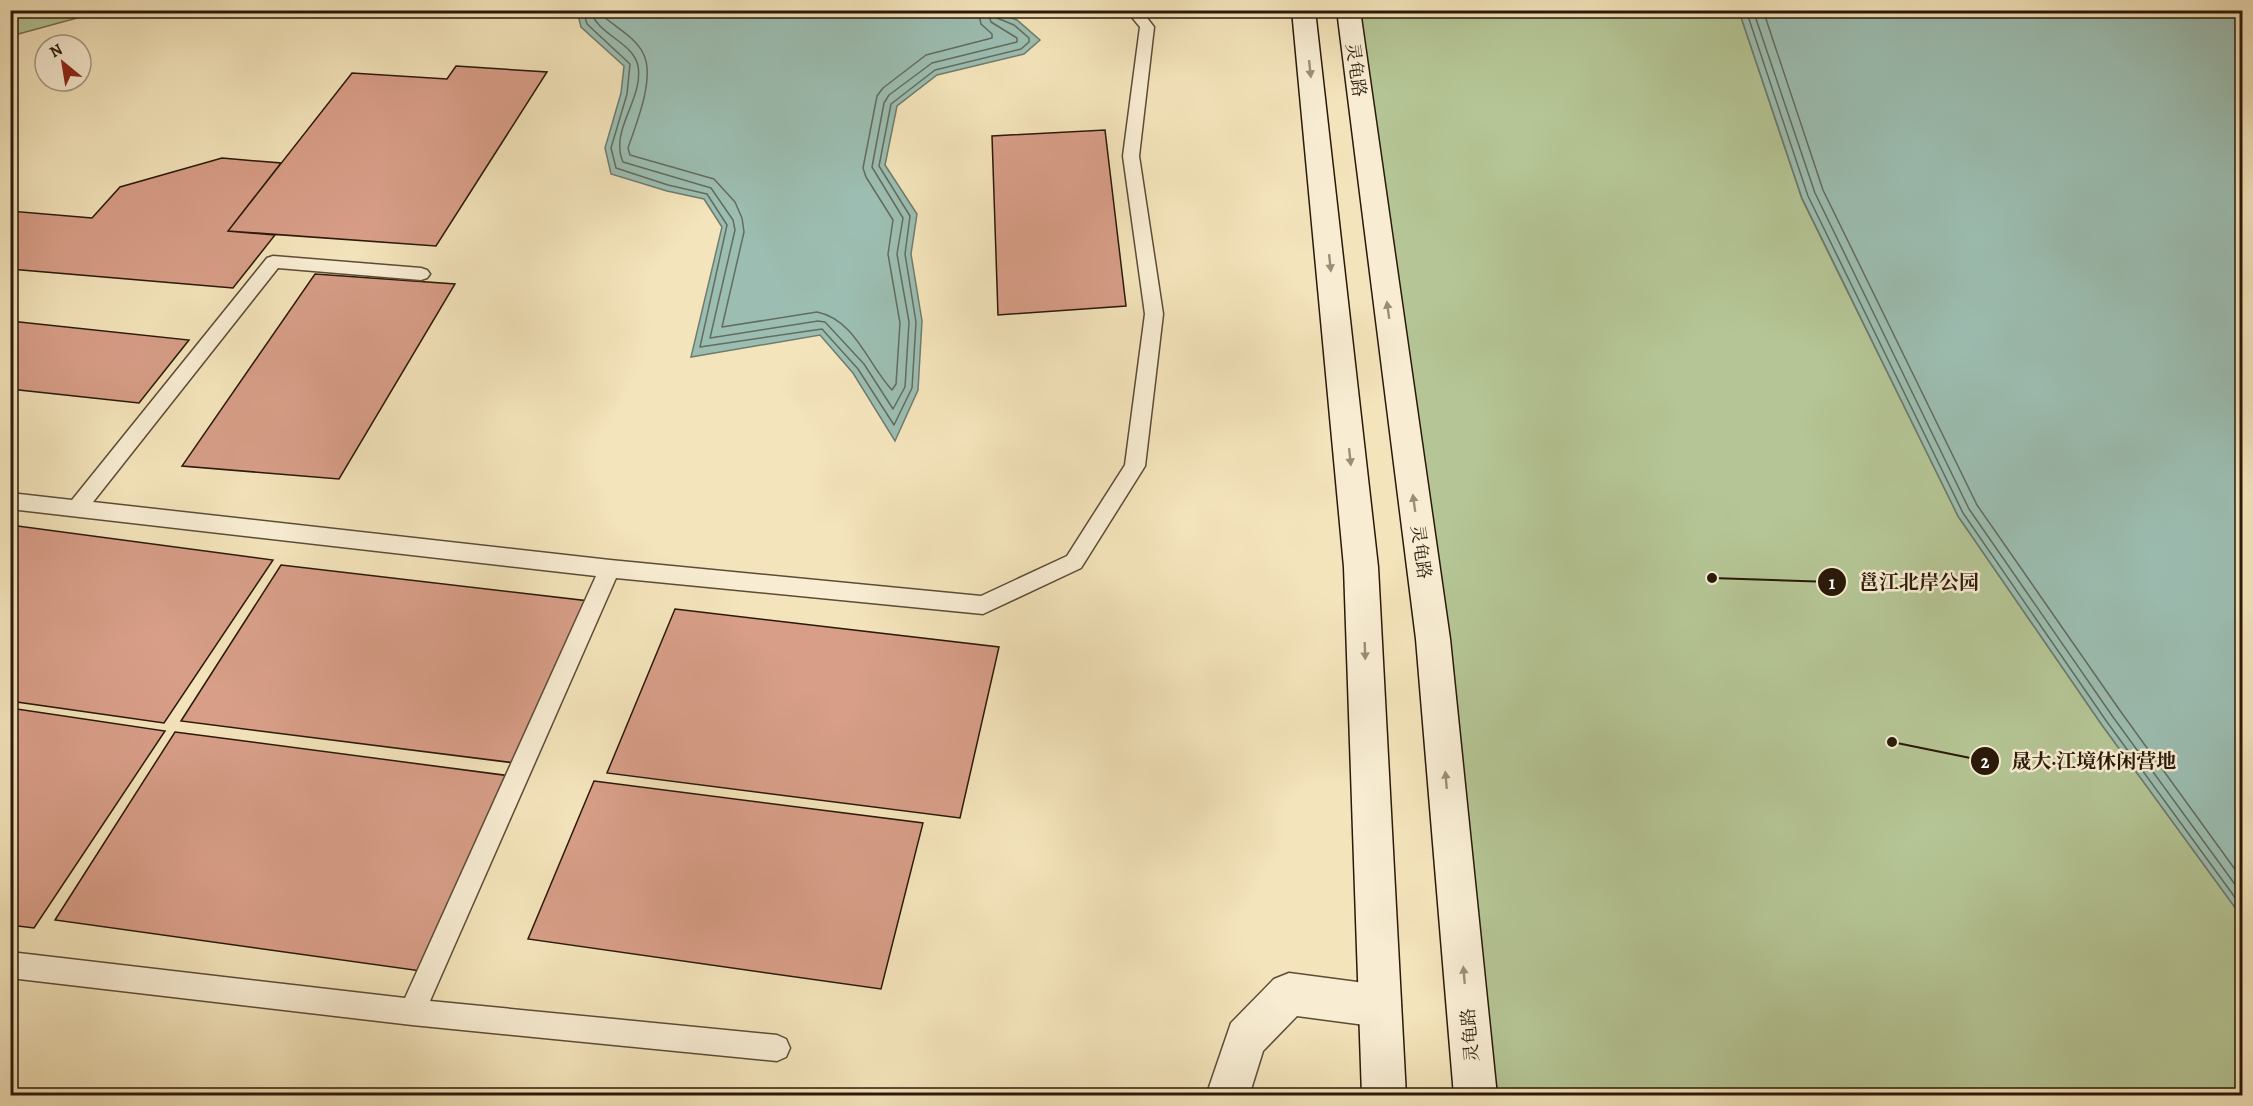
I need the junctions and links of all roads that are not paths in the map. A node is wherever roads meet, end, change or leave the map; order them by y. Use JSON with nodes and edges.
{"nodes":[{"id":1,"x":1133,"y":10,"type":"edge"},
{"id":2,"x":1303,"y":10,"type":"edge"},
{"id":3,"x":1348,"y":10,"type":"edge"},
{"id":4,"x":420,"y":273,"type":"dead end"},
{"id":5,"x":10,"y":501,"type":"edge"},
{"id":6,"x":76,"y":509,"type":"junction"},
{"id":7,"x":610,"y":569,"type":"junction"},
{"id":8,"x":10,"y":965,"type":"edge"},
{"id":9,"x":1380,"y":1006,"type":"junction"},
{"id":10,"x":412,"y":1011,"type":"junction"},
{"id":11,"x":777,"y":1048,"type":"dead end"},
{"id":12,"x":1227,"y":1095,"type":"edge"},
{"id":13,"x":1384,"y":1095,"type":"edge"},
{"id":14,"x":1476,"y":1095,"type":"edge"}],
"edges":[{"from":1,"to":7,"type":"lane"},
{"from":2,"to":9,"type":"main road","one_way":true},
{"from":14,"to":3,"type":"main road","name":"灵龟路","one_way":true},
{"from":4,"to":6,"type":"lane"},
{"from":5,"to":6,"type":"lane"},
{"from":6,"to":7,"type":"lane"},
{"from":7,"to":10,"type":"lane"},
{"from":8,"to":10,"type":"lane"},
{"from":9,"to":12,"type":"main road"},
{"from":9,"to":13,"type":"main road"},
{"from":10,"to":11,"type":"lane"}]}
